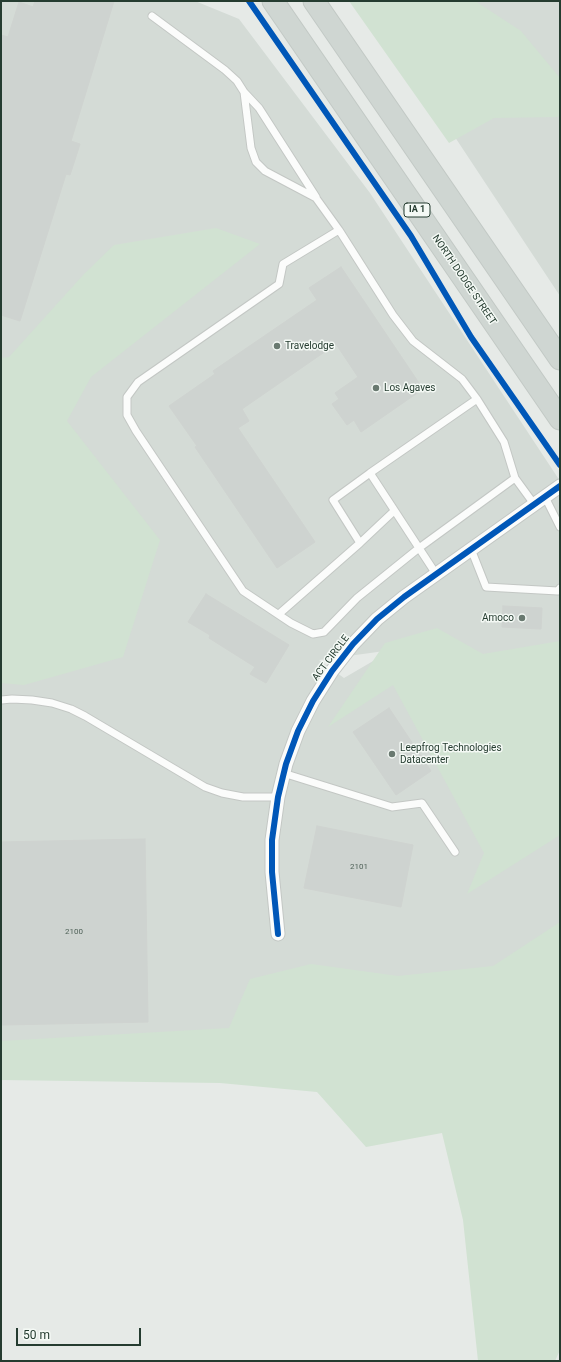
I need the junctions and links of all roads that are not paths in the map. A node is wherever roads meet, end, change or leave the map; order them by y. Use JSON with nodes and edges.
{"nodes":[{"id":1,"x":273,"y":1,"type":"edge"},
{"id":2,"x":314,"y":1,"type":"edge"},
{"id":3,"x":152,"y":16,"type":"dead end"},
{"id":4,"x":244,"y":92,"type":"junction"},
{"id":5,"x":316,"y":198,"type":"junction"},
{"id":6,"x":339,"y":230,"type":"junction"},
{"id":7,"x":560,"y":359,"type":"edge"},
{"id":8,"x":476,"y":399,"type":"junction"},
{"id":9,"x":560,"y":420,"type":"edge"},
{"id":10,"x":370,"y":473,"type":"junction"},
{"id":11,"x":515,"y":478,"type":"junction"},
{"id":12,"x":560,"y":486,"type":"edge"},
{"id":13,"x":539,"y":501,"type":"junction"},
{"id":14,"x":394,"y":511,"type":"junction"},
{"id":15,"x":560,"y":527,"type":"edge"},
{"id":16,"x":360,"y":543,"type":"junction"},
{"id":17,"x":419,"y":548,"type":"junction"},
{"id":18,"x":471,"y":550,"type":"junction"},
{"id":19,"x":436,"y":574,"type":"junction"},
{"id":20,"x":560,"y":588,"type":"edge"},
{"id":21,"x":278,"y":614,"type":"junction"},
{"id":22,"x":1,"y":700,"type":"edge"},
{"id":23,"x":283,"y":773,"type":"junction"},
{"id":24,"x":278,"y":797,"type":"junction"},
{"id":25,"x":455,"y":852,"type":"dead end"},
{"id":26,"x":278,"y":934,"type":"dead end"}],
"edges":[{"from":1,"to":9,"type":"main road","name":"NORTH DODGE STREET","number":"IA 1"},
{"from":2,"to":7,"type":"main road"},
{"from":3,"to":4,"type":"lane"},
{"from":4,"to":5,"type":"lane"},
{"from":4,"to":5,"type":"lane"},
{"from":5,"to":6,"type":"lane"},
{"from":6,"to":8,"type":"lane"},
{"from":6,"to":21,"type":"lane"},
{"from":8,"to":10,"type":"lane"},
{"from":8,"to":11,"type":"lane"},
{"from":10,"to":14,"type":"lane"},
{"from":10,"to":16,"type":"lane"},
{"from":11,"to":13,"type":"lane"},
{"from":11,"to":17,"type":"lane"},
{"from":12,"to":13,"type":"street","name":"ACT CIRCLE"},
{"from":13,"to":15,"type":"lane"},
{"from":13,"to":18,"type":"street","name":"ACT CIRCLE"},
{"from":14,"to":16,"type":"lane"},
{"from":14,"to":17,"type":"lane"},
{"from":16,"to":21,"type":"lane"},
{"from":17,"to":19,"type":"lane"},
{"from":17,"to":21,"type":"lane"},
{"from":18,"to":19,"type":"street","name":"ACT CIRCLE"},
{"from":18,"to":20,"type":"lane"},
{"from":19,"to":23,"type":"street","name":"ACT CIRCLE"},
{"from":22,"to":24,"type":"lane"},
{"from":23,"to":24,"type":"street","name":"ACT CIRCLE"},
{"from":23,"to":25,"type":"lane"},
{"from":24,"to":26,"type":"street","name":"ACT CIRCLE"}]}
